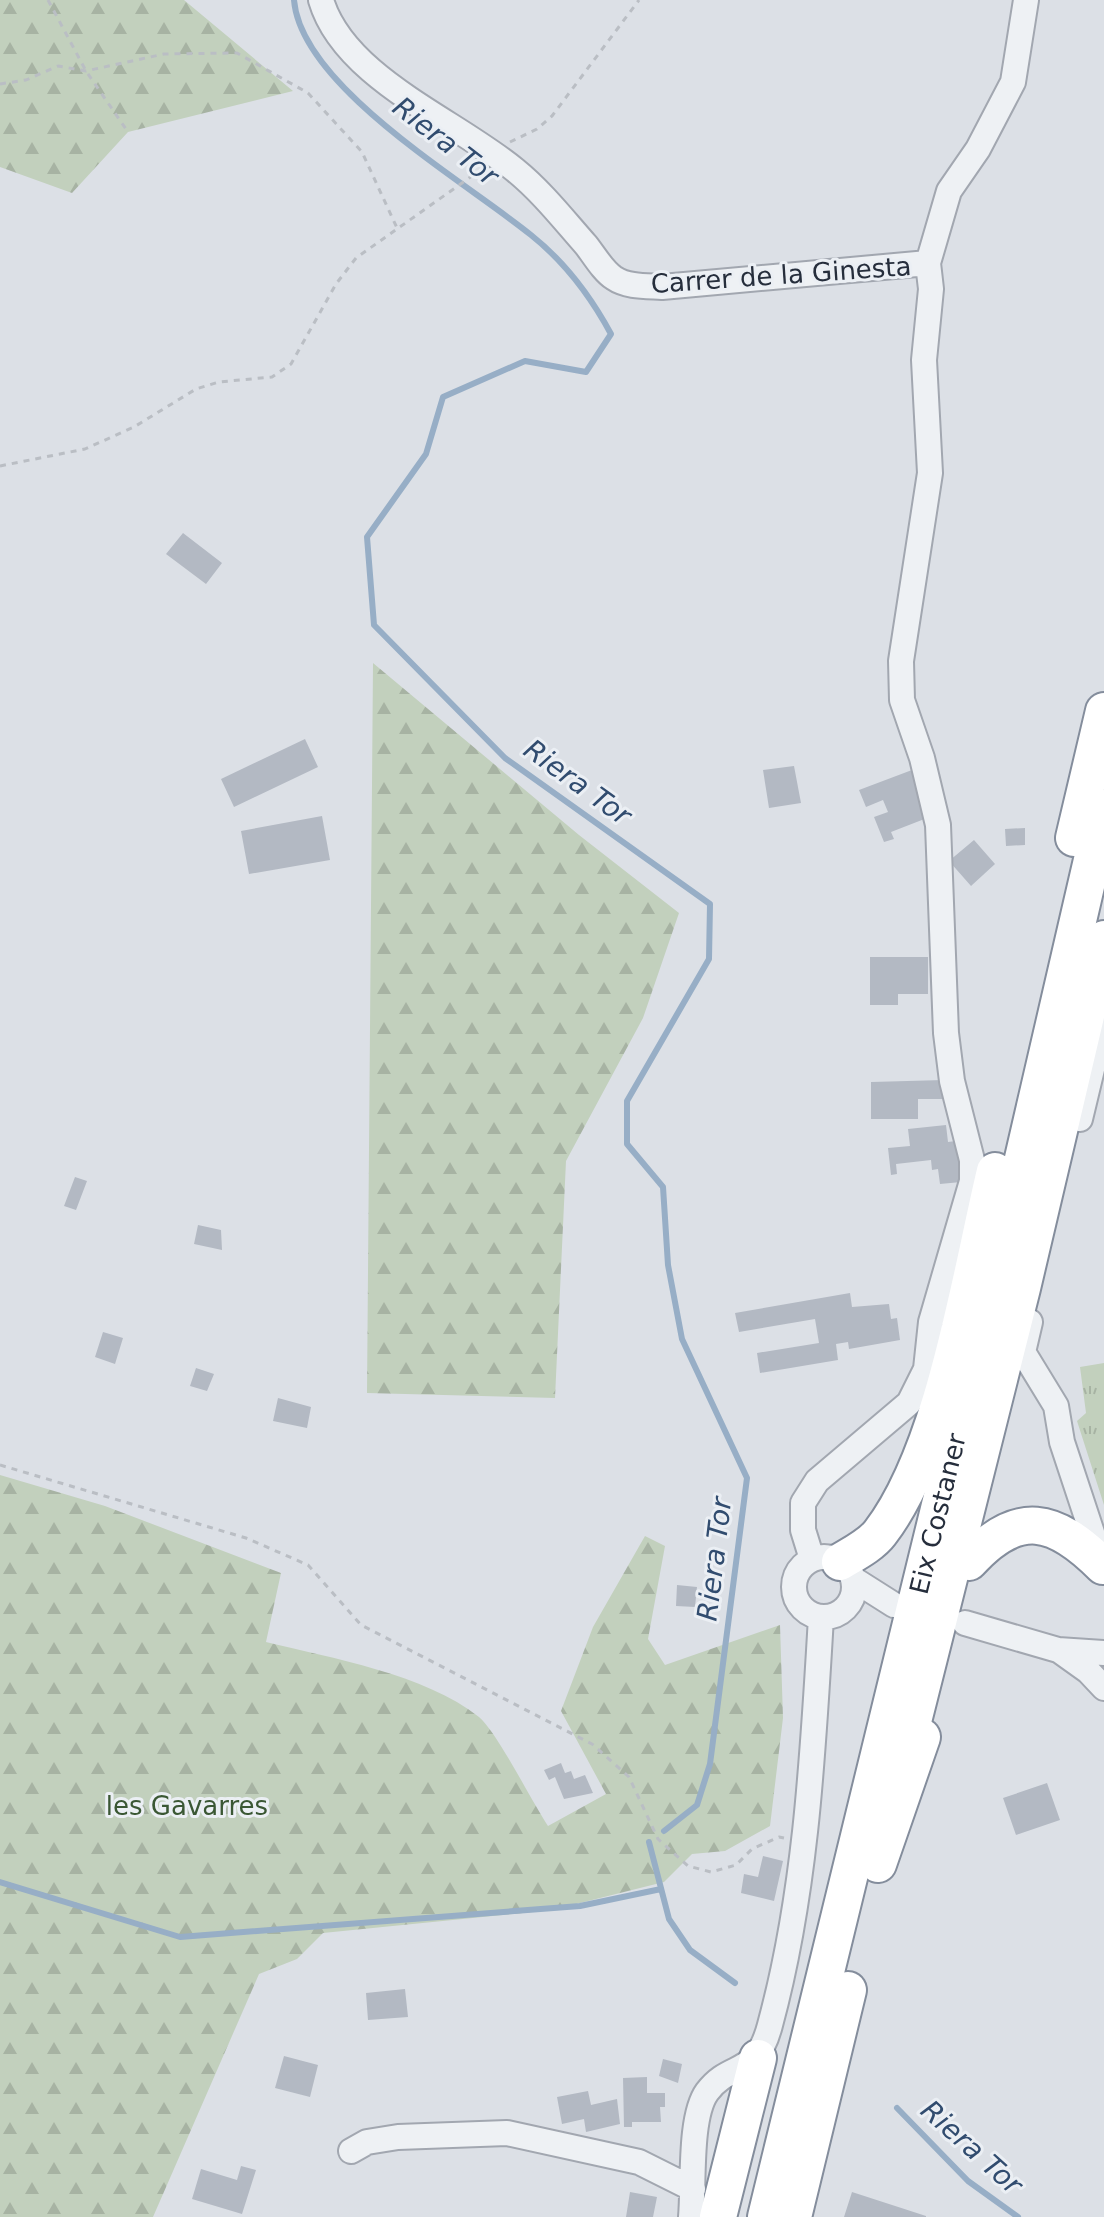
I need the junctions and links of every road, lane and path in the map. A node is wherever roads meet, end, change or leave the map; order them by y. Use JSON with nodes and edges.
{"nodes":[{"id":1,"x":48,"y":0,"type":"edge"},
{"id":2,"x":321,"y":0,"type":"edge"},
{"id":3,"x":639,"y":0,"type":"edge"},
{"id":4,"x":1026,"y":0,"type":"edge"},
{"id":5,"x":86,"y":71,"type":"junction"},
{"id":6,"x":0,"y":84,"type":"edge"},
{"id":7,"x":128,"y":132,"type":"dead end"},
{"id":8,"x":491,"y":154,"type":"junction"},
{"id":9,"x":397,"y":228,"type":"junction"},
{"id":10,"x":928,"y":263,"type":"junction"},
{"id":11,"x":0,"y":466,"type":"edge"},
{"id":12,"x":1104,"y":711,"type":"edge"},
{"id":13,"x":1104,"y":808,"type":"edge"},
{"id":14,"x":1104,"y":939,"type":"edge"},
{"id":15,"x":1104,"y":1019,"type":"edge"},
{"id":16,"x":1023,"y":1352,"type":"junction"},
{"id":17,"x":0,"y":1465,"type":"edge"},
{"id":18,"x":969,"y":1562,"type":"junction"},
{"id":19,"x":835,"y":1567,"type":"junction"},
{"id":20,"x":1103,"y":1568,"type":"edge"},
{"id":21,"x":847,"y":1607,"type":"junction"},
{"id":22,"x":821,"y":1617,"type":"junction"},
{"id":23,"x":965,"y":1623,"type":"dead end"},
{"id":24,"x":1058,"y":1650,"type":"junction"},
{"id":25,"x":1104,"y":1653,"type":"edge"},
{"id":26,"x":1104,"y":1688,"type":"edge"},
{"id":27,"x":804,"y":1842,"type":"junction"},
{"id":28,"x":878,"y":1864,"type":"junction"},
{"id":29,"x":758,"y":2058,"type":"junction"},
{"id":30,"x":707,"y":2091,"type":"junction"},
{"id":31,"x":744,"y":2108,"type":"junction"},
{"id":32,"x":351,"y":2151,"type":"dead end"},
{"id":33,"x":693,"y":2189,"type":"junction"},
{"id":34,"x":691,"y":2217,"type":"edge"},
{"id":35,"x":718,"y":2217,"type":"edge"},
{"id":36,"x":766,"y":2217,"type":"edge"},
{"id":37,"x":793,"y":2217,"type":"edge"}],
"edges":[{"from":1,"to":5,"type":"path"},
{"from":2,"to":8,"type":"street","name":"Carrer de la Ginesta"},
{"from":3,"to":8,"type":"path"},
{"from":4,"to":10,"type":"street"},
{"from":5,"to":6,"type":"path"},
{"from":5,"to":7,"type":"path"},
{"from":5,"to":9,"type":"path"},
{"from":8,"to":9,"type":"path"},
{"from":8,"to":10,"type":"street","name":"Carrer de la Ginesta"},
{"from":9,"to":11,"type":"path"},
{"from":10,"to":19,"type":"street"},
{"from":12,"to":19,"type":"highway"},
{"from":13,"to":36,"type":"highway","name":"Eix Costaner"},
{"from":14,"to":28,"type":"highway"},
{"from":15,"to":16,"type":"street"},
{"from":16,"to":18,"type":"highway"},
{"from":16,"to":20,"type":"street"},
{"from":17,"to":27,"type":"path"},
{"from":18,"to":20,"type":"highway"},
{"from":18,"to":28,"type":"highway"},
{"from":19,"to":21,"type":"street"},
{"from":19,"to":21,"type":"street"},
{"from":19,"to":22,"type":"street"},
{"from":21,"to":22,"type":"street"},
{"from":22,"to":27,"type":"street"},
{"from":23,"to":24,"type":"street"},
{"from":24,"to":25,"type":"street"},
{"from":24,"to":26,"type":"street"},
{"from":27,"to":29,"type":"street"},
{"from":28,"to":37,"type":"highway"},
{"from":29,"to":30,"type":"street"},
{"from":29,"to":31,"type":"highway"},
{"from":30,"to":31,"type":"street"},
{"from":30,"to":33,"type":"street"},
{"from":31,"to":35,"type":"highway"},
{"from":32,"to":33,"type":"street"},
{"from":33,"to":34,"type":"street"}]}
